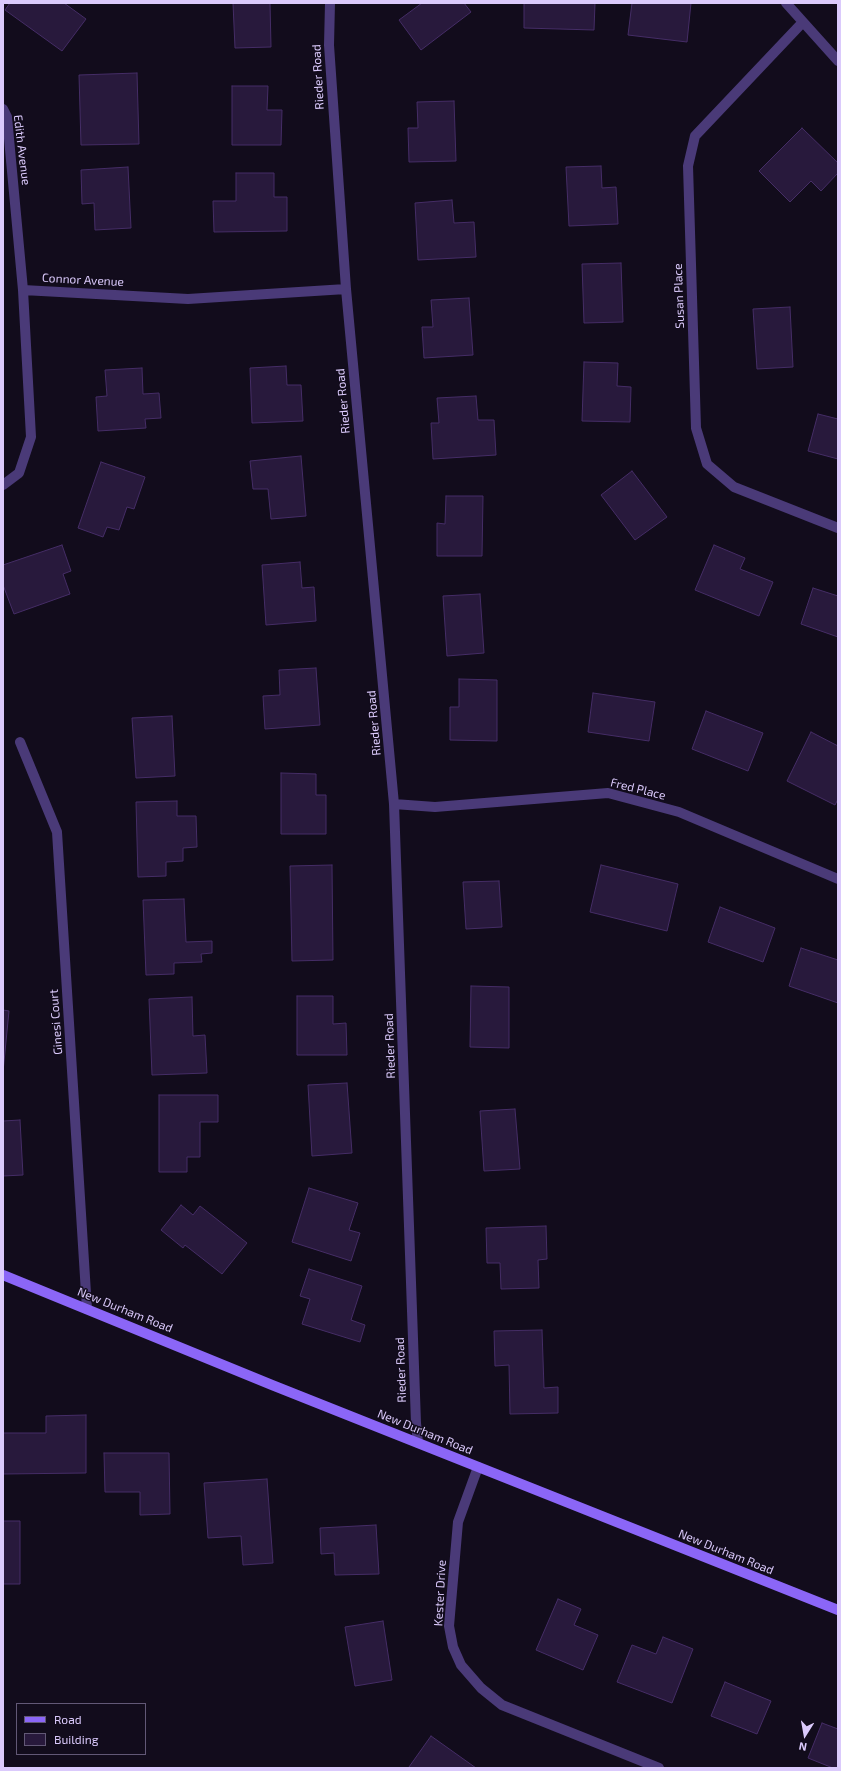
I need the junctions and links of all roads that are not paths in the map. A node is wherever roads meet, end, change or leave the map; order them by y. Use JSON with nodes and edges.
{"nodes":[{"id":1,"x":330,"y":3,"type":"edge"},
{"id":2,"x":786,"y":3,"type":"edge"},
{"id":3,"x":803,"y":22,"type":"junction"},
{"id":4,"x":838,"y":61,"type":"edge"},
{"id":5,"x":3,"y":109,"type":"edge"},
{"id":6,"x":346,"y":289,"type":"junction"},
{"id":7,"x":23,"y":290,"type":"junction"},
{"id":8,"x":3,"y":485,"type":"edge"},
{"id":9,"x":838,"y":528,"type":"edge"},
{"id":10,"x":20,"y":742,"type":"dead end"},
{"id":11,"x":394,"y":804,"type":"junction"},
{"id":12,"x":838,"y":879,"type":"edge"},
{"id":13,"x":3,"y":1275,"type":"edge"},
{"id":14,"x":87,"y":1309,"type":"junction"},
{"id":15,"x":418,"y":1443,"type":"junction"},
{"id":16,"x":478,"y":1467,"type":"junction"},
{"id":17,"x":838,"y":1610,"type":"edge"},
{"id":18,"x":658,"y":1768,"type":"edge"}],
"edges":[{"from":1,"to":6,"type":"street","name":"Rieder Road"},
{"from":2,"to":3,"type":"street"},
{"from":3,"to":4,"type":"street"},
{"from":3,"to":9,"type":"street","name":"Susan Place"},
{"from":5,"to":7,"type":"street","name":"Edith Avenue"},
{"from":6,"to":7,"type":"street","name":"Connor Avenue"},
{"from":6,"to":11,"type":"street","name":"Rieder Road"},
{"from":7,"to":8,"type":"street"},
{"from":10,"to":14,"type":"street","name":"Ginesi Court"},
{"from":11,"to":12,"type":"street","name":"Fred Place"},
{"from":11,"to":15,"type":"street","name":"Rieder Road"},
{"from":13,"to":14,"type":"main road","name":"New Durham Road"},
{"from":14,"to":15,"type":"main road","name":"New Durham Road"},
{"from":15,"to":16,"type":"main road","name":"New Durham Road"},
{"from":16,"to":17,"type":"main road","name":"New Durham Road"},
{"from":16,"to":18,"type":"street","name":"Kester Drive"}]}
